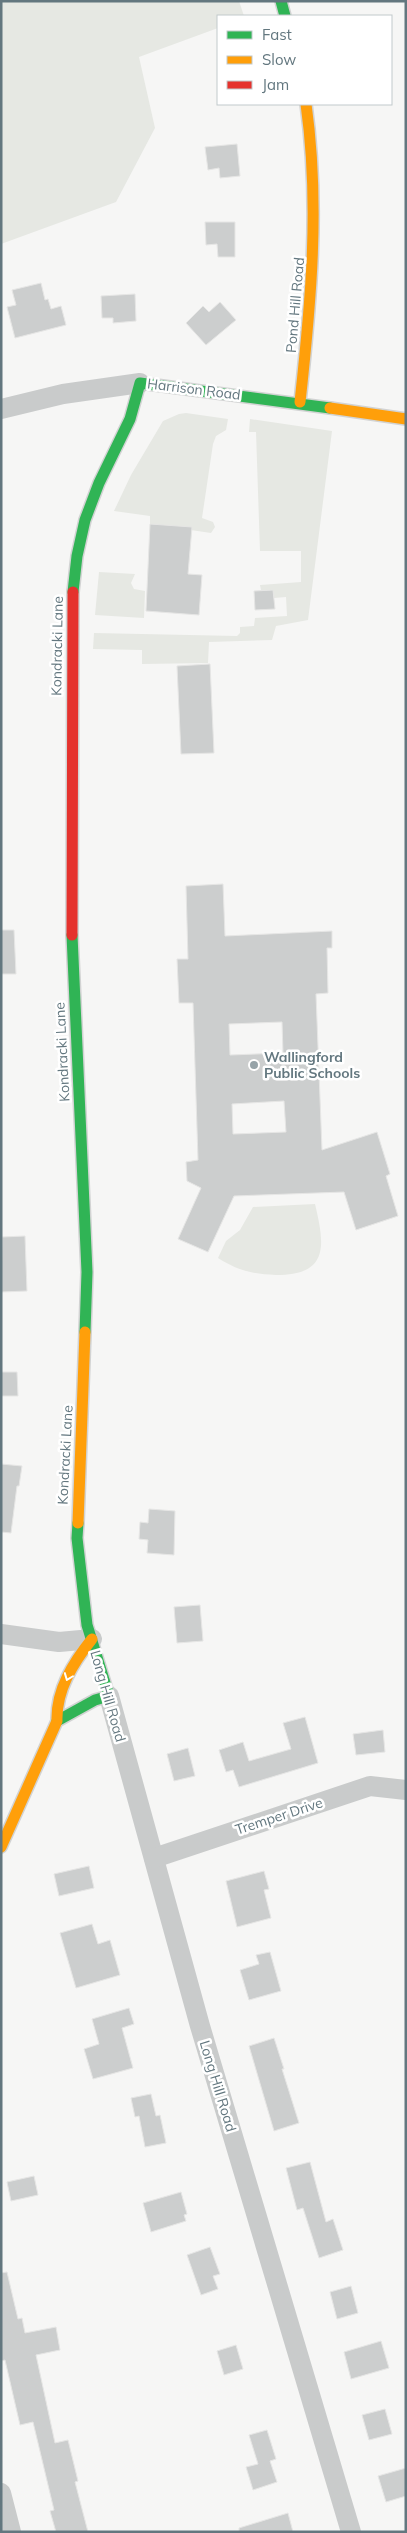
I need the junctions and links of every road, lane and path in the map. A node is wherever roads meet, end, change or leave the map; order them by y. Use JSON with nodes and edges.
{"nodes":[{"id":1,"x":281,"y":1,"type":"edge"},
{"id":2,"x":285,"y":15,"type":"edge"},
{"id":3,"x":306,"y":105,"type":"edge"},
{"id":4,"x":140,"y":383,"type":"junction"},
{"id":5,"x":300,"y":402,"type":"junction"},
{"id":6,"x":1,"y":409,"type":"edge"},
{"id":7,"x":406,"y":419,"type":"edge"},
{"id":8,"x":1,"y":1634,"type":"edge"},
{"id":9,"x":92,"y":1639,"type":"junction"},
{"id":10,"x":109,"y":1696,"type":"junction"},
{"id":11,"x":58,"y":1721,"type":"junction"},
{"id":12,"x":406,"y":1790,"type":"edge"},
{"id":13,"x":1,"y":1847,"type":"edge"},
{"id":14,"x":154,"y":1858,"type":"junction"},
{"id":15,"x":1,"y":2492,"type":"edge"},
{"id":16,"x":11,"y":2532,"type":"edge"},
{"id":17,"x":351,"y":2532,"type":"edge"}],
"edges":[{"from":1,"to":2,"type":"main road"},
{"from":3,"to":5,"type":"main road","name":"Pond Hill Road"},
{"from":4,"to":5,"type":"main road","name":"Harrison Road"},
{"from":4,"to":6,"type":"street","name":"Harrison Road"},
{"from":4,"to":9,"type":"main road","name":"Kondracki Lane"},
{"from":5,"to":7,"type":"main road"},
{"from":8,"to":9,"type":"street"},
{"from":9,"to":10,"type":"main road","name":"Long Hill Road"},
{"from":9,"to":11,"type":"main road","one_way":true},
{"from":10,"to":11,"type":"main road"},
{"from":10,"to":14,"type":"street","name":"Long Hill Road"},
{"from":11,"to":13,"type":"main road"},
{"from":12,"to":14,"type":"street","name":"Tremper Drive"},
{"from":14,"to":17,"type":"street","name":"Long Hill Road"},
{"from":15,"to":16,"type":"street"}]}
